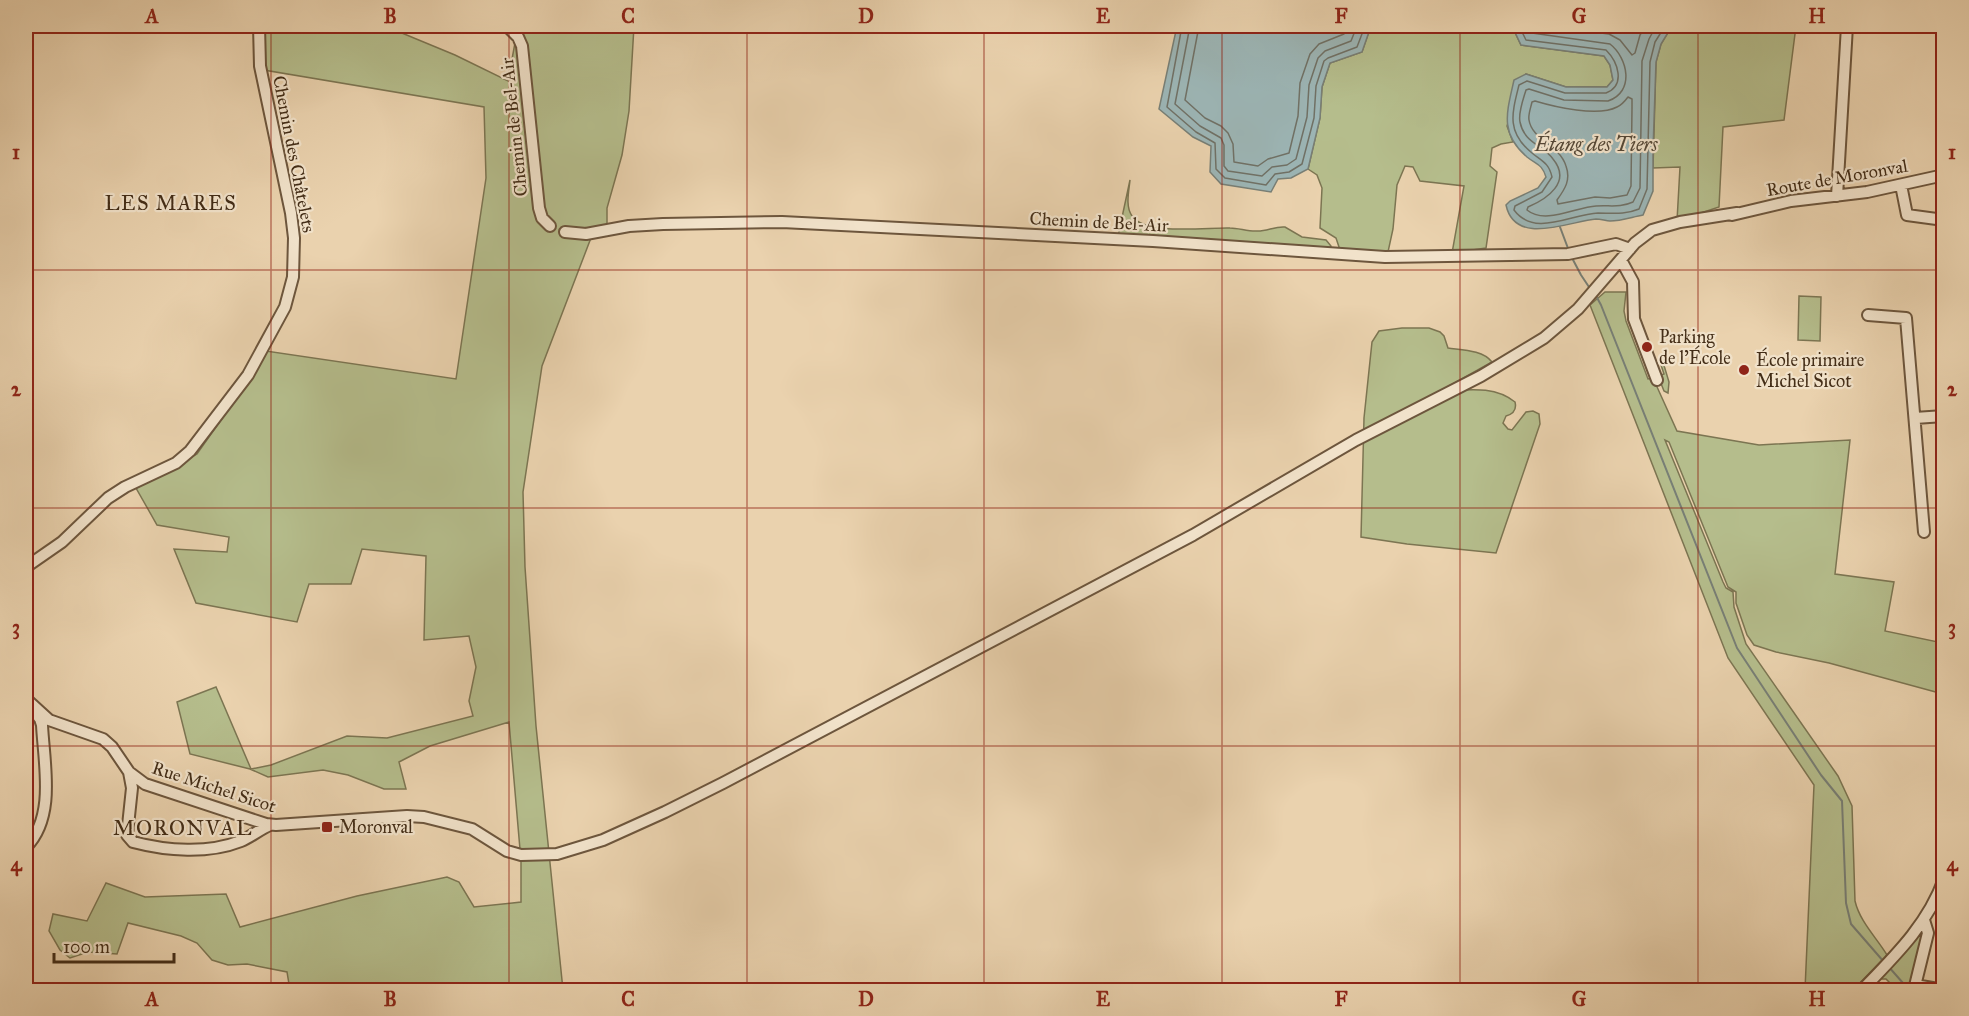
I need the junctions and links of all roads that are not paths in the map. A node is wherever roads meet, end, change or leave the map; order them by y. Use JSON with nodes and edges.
{"nodes":[{"id":1,"x":259,"y":26,"type":"edge"},
{"id":2,"x":507,"y":26,"type":"edge"},
{"id":3,"x":1847,"y":26,"type":"edge"},
{"id":4,"x":1944,"y":175,"type":"edge"},
{"id":5,"x":1901,"y":185,"type":"junction"},
{"id":6,"x":1837,"y":196,"type":"junction"},
{"id":7,"x":1944,"y":220,"type":"edge"},
{"id":8,"x":550,"y":226,"type":"dead end"},
{"id":9,"x":565,"y":232,"type":"dead end"},
{"id":10,"x":1630,"y":249,"type":"junction"},
{"id":11,"x":1621,"y":260,"type":"junction"},
{"id":12,"x":1868,"y":315,"type":"dead end"},
{"id":13,"x":1657,"y":380,"type":"dead end"},
{"id":14,"x":1944,"y":416,"type":"edge"},
{"id":15,"x":1915,"y":418,"type":"junction"},
{"id":16,"x":1924,"y":532,"type":"dead end"},
{"id":17,"x":26,"y":567,"type":"edge"},
{"id":18,"x":26,"y":699,"type":"edge"},
{"id":19,"x":26,"y":706,"type":"edge"},
{"id":20,"x":47,"y":725,"type":"junction"},
{"id":21,"x":129,"y":772,"type":"junction"},
{"id":22,"x":270,"y":825,"type":"junction"},
{"id":23,"x":26,"y":847,"type":"edge"},
{"id":24,"x":515,"y":854,"type":"joint"},
{"id":25,"x":1944,"y":879,"type":"edge"},
{"id":26,"x":1924,"y":920,"type":"junction"},
{"id":27,"x":1914,"y":988,"type":"edge"},
{"id":28,"x":1862,"y":990,"type":"edge"},
{"id":29,"x":1944,"y":990,"type":"edge"}],
"edges":[{"from":1,"to":17,"type":"street","name":"Chemin des Châtelets"},
{"from":2,"to":8,"type":"street","name":"Chemin de Bel-Air"},
{"from":3,"to":6,"type":"street"},
{"from":4,"to":5,"type":"street","name":"Route de Moronval"},
{"from":5,"to":6,"type":"street","name":"Route de Moronval"},
{"from":5,"to":7,"type":"street"},
{"from":6,"to":10,"type":"street","name":"Route de Moronval"},
{"from":9,"to":10,"type":"street","name":"Chemin de Bel-Air"},
{"from":10,"to":11,"type":"street","name":"Route de Moronval"},
{"from":11,"to":13,"type":"street"},
{"from":11,"to":24,"type":"street","name":"Route de Moronval"},
{"from":12,"to":15,"type":"street"},
{"from":14,"to":15,"type":"street"},
{"from":15,"to":16,"type":"street"},
{"from":18,"to":20,"type":"street","name":"Rue Michel Sicot"},
{"from":19,"to":20,"type":"street","name":"Rue Michel Sicot"},
{"from":20,"to":21,"type":"street","name":"Rue Michel Sicot"},
{"from":20,"to":23,"type":"street"},
{"from":21,"to":22,"type":"street","name":"Rue Michel Sicot"},
{"from":21,"to":22,"type":"street"},
{"from":22,"to":24,"type":"street","name":"Rue Michel Sicot"},
{"from":25,"to":26,"type":"street"},
{"from":26,"to":27,"type":"street"},
{"from":26,"to":28,"type":"street"},
{"from":27,"to":29,"type":"street"}]}
